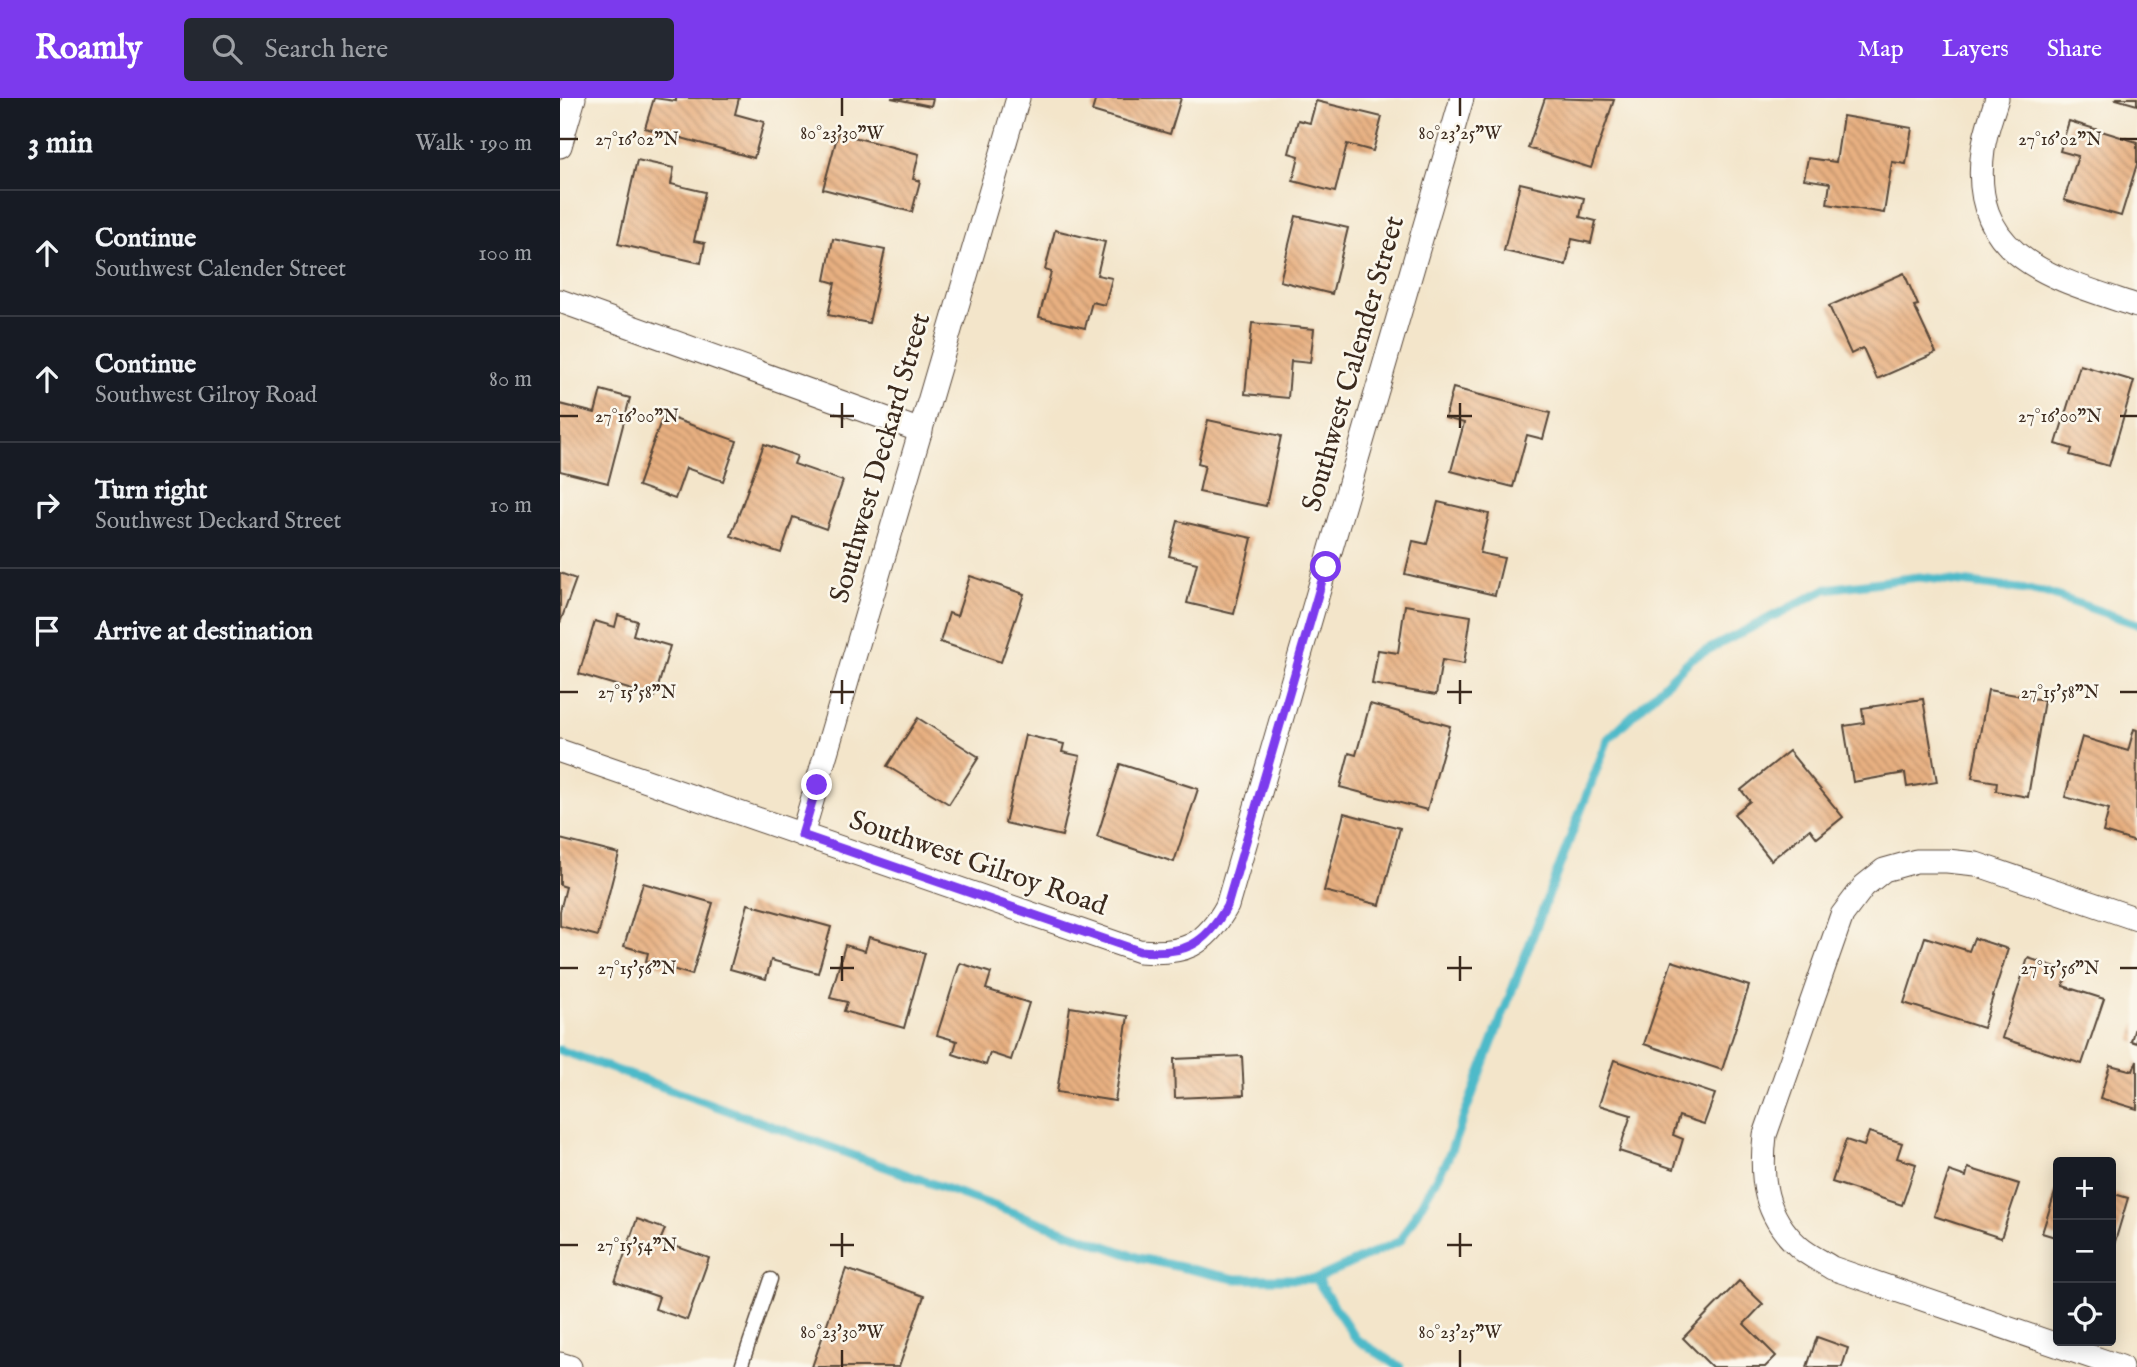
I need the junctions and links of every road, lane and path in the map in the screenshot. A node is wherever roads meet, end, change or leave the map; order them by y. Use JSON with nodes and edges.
{"nodes":[{"id":1,"x":574,"y":98,"type":"edge"},
{"id":2,"x":1018,"y":98,"type":"edge"},
{"id":3,"x":1462,"y":98,"type":"edge"},
{"id":4,"x":1997,"y":98,"type":"edge"},
{"id":5,"x":560,"y":146,"type":"edge"},
{"id":6,"x":560,"y":301,"type":"edge"},
{"id":7,"x":2137,"y":306,"type":"edge"},
{"id":8,"x":920,"y":431,"type":"junction"},
{"id":9,"x":560,"y":751,"type":"edge"},
{"id":10,"x":802,"y":835,"type":"junction"},
{"id":11,"x":2137,"y":919,"type":"edge"},
{"id":12,"x":1139,"y":951,"type":"joint"},
{"id":13,"x":771,"y":1279,"type":"dead end"},
{"id":14,"x":560,"y":1364,"type":"edge"},
{"id":15,"x":745,"y":1366,"type":"edge"},
{"id":16,"x":570,"y":1367,"type":"edge"},
{"id":17,"x":2121,"y":1367,"type":"edge"}],
"edges":[{"from":1,"to":5,"type":"street"},
{"from":2,"to":8,"type":"street","name":"Southwest Deckard Street"},
{"from":3,"to":12,"type":"street","name":"Southwest Calender Street"},
{"from":4,"to":7,"type":"street"},
{"from":6,"to":8,"type":"street"},
{"from":8,"to":10,"type":"street","name":"Southwest Deckard Street"},
{"from":9,"to":10,"type":"street","name":"Southwest Gilroy Road"},
{"from":10,"to":12,"type":"street","name":"Southwest Gilroy Road"},
{"from":11,"to":17,"type":"street"},
{"from":13,"to":15,"type":"lane"},
{"from":14,"to":16,"type":"street"}]}
